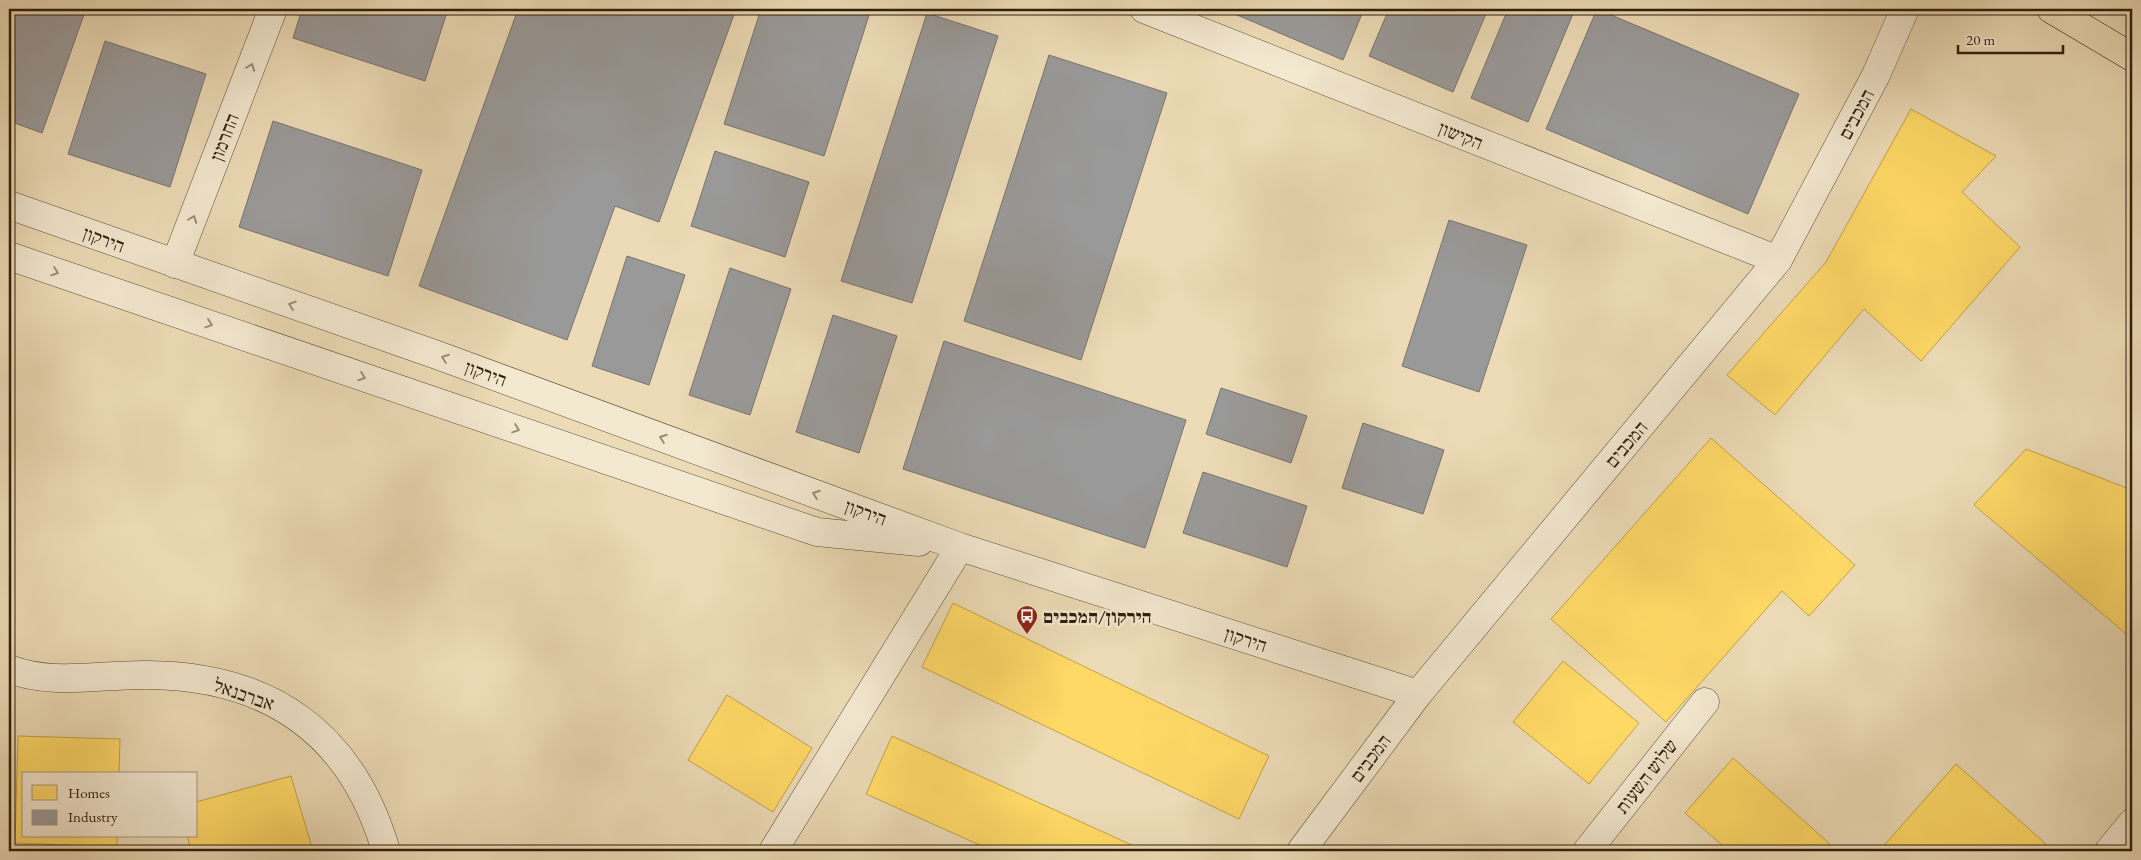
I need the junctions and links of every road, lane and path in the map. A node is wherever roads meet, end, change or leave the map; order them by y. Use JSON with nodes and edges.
{"nodes":[{"id":1,"x":273,"y":9,"type":"edge"},
{"id":2,"x":1144,"y":9,"type":"edge"},
{"id":3,"x":1905,"y":9,"type":"edge"},
{"id":4,"x":2051,"y":9,"type":"edge"},
{"id":5,"x":2132,"y":56,"type":"edge"},
{"id":6,"x":9,"y":205,"type":"edge"},
{"id":7,"x":9,"y":256,"type":"edge"},
{"id":8,"x":1778,"y":260,"type":"junction"},
{"id":9,"x":175,"y":264,"type":"junction"},
{"id":10,"x":960,"y":547,"type":"junction"},
{"id":11,"x":16,"y":672,"type":"edge"},
{"id":12,"x":1418,"y":694,"type":"junction"},
{"id":13,"x":1705,"y":702,"type":"dead end"},
{"id":14,"x":2132,"y":823,"type":"edge"},
{"id":15,"x":386,"y":851,"type":"edge"},
{"id":16,"x":773,"y":851,"type":"edge"},
{"id":17,"x":1301,"y":851,"type":"edge"},
{"id":18,"x":1587,"y":851,"type":"edge"},
{"id":19,"x":2109,"y":851,"type":"edge"}],
"edges":[{"from":9,"to":1,"type":"street","name":"החרמון","one_way":true},
{"from":2,"to":8,"type":"street","name":"הקישון"},
{"from":3,"to":8,"type":"street","name":"המכבים"},
{"from":4,"to":5,"type":"main road"},
{"from":6,"to":9,"type":"street","name":"הירקון"},
{"from":7,"to":10,"type":"street","name":"הירקון","one_way":true},
{"from":8,"to":12,"type":"street","name":"המכבים"},
{"from":10,"to":9,"type":"street","name":"הירקון","one_way":true},
{"from":10,"to":12,"type":"street","name":"הירקון"},
{"from":10,"to":16,"type":"street"},
{"from":11,"to":15,"type":"street","name":"אברבנאל"},
{"from":12,"to":17,"type":"street","name":"המכבים"},
{"from":13,"to":18,"type":"street","name":"שלוש השעות"},
{"from":14,"to":19,"type":"street"}]}
